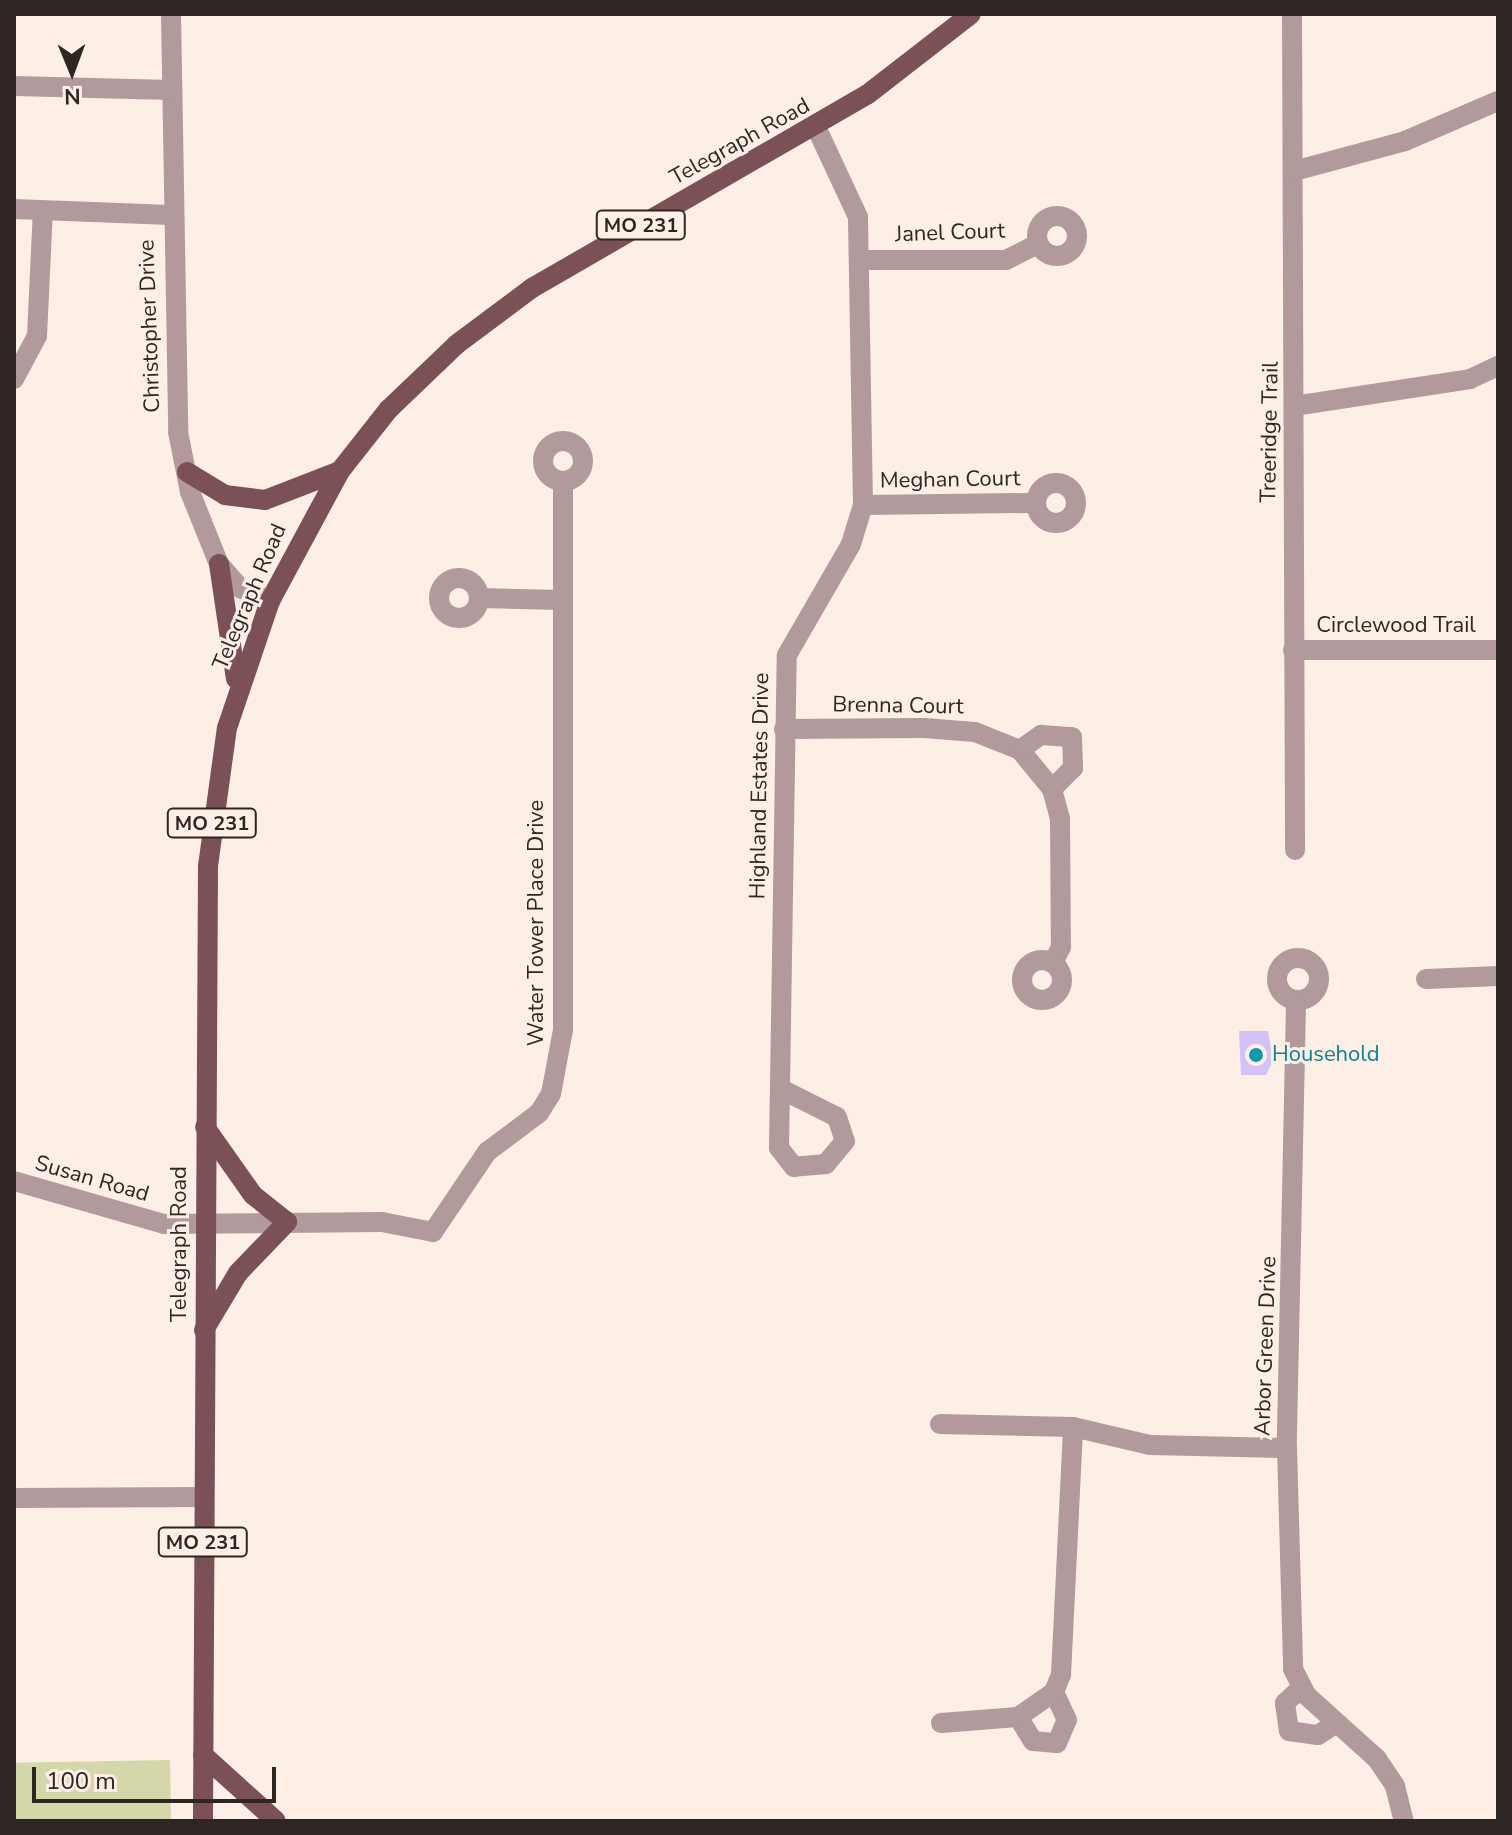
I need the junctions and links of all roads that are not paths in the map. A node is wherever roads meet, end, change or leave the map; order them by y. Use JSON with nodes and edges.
{"nodes":[{"id":1,"x":171,"y":14,"type":"edge"},
{"id":2,"x":971,"y":14,"type":"edge"},
{"id":3,"x":1292,"y":14,"type":"edge"},
{"id":4,"x":14,"y":86,"type":"edge"},
{"id":5,"x":171,"y":90,"type":"junction"},
{"id":6,"x":1498,"y":101,"type":"edge"},
{"id":7,"x":816,"y":127,"type":"junction"},
{"id":8,"x":1294,"y":171,"type":"junction"},
{"id":9,"x":14,"y":209,"type":"edge"},
{"id":10,"x":43,"y":211,"type":"junction"},
{"id":11,"x":171,"y":215,"type":"junction"},
{"id":12,"x":1038,"y":244,"type":"dead end"},
{"id":13,"x":861,"y":260,"type":"junction"},
{"id":14,"x":1498,"y":366,"type":"edge"},
{"id":15,"x":14,"y":379,"type":"edge"},
{"id":16,"x":1294,"y":406,"type":"junction"},
{"id":17,"x":340,"y":471,"type":"junction"},
{"id":18,"x":187,"y":472,"type":"junction"},
{"id":19,"x":563,"y":481,"type":"dead end"},
{"id":20,"x":1036,"y":503,"type":"dead end"},
{"id":21,"x":863,"y":505,"type":"junction"},
{"id":22,"x":219,"y":564,"type":"junction"},
{"id":23,"x":479,"y":598,"type":"dead end"},
{"id":24,"x":561,"y":600,"type":"junction"},
{"id":25,"x":270,"y":601,"type":"junction"},
{"id":26,"x":1293,"y":650,"type":"junction"},
{"id":27,"x":1498,"y":650,"type":"edge"},
{"id":28,"x":238,"y":687,"type":"junction"},
{"id":29,"x":784,"y":729,"type":"junction"},
{"id":30,"x":1020,"y":750,"type":"junction"},
{"id":31,"x":1052,"y":789,"type":"junction"},
{"id":32,"x":1295,"y":850,"type":"dead end"},
{"id":33,"x":1053,"y":963,"type":"dead end"},
{"id":34,"x":1498,"y":976,"type":"edge"},
{"id":35,"x":1426,"y":979,"type":"dead end"},
{"id":36,"x":1296,"y":1003,"type":"dead end"},
{"id":37,"x":785,"y":1091,"type":"dead end"},
{"id":38,"x":205,"y":1127,"type":"junction"},
{"id":39,"x":14,"y":1181,"type":"edge"},
{"id":40,"x":204,"y":1222,"type":"junction"},
{"id":41,"x":287,"y":1222,"type":"junction"},
{"id":42,"x":204,"y":1330,"type":"junction"},
{"id":43,"x":940,"y":1424,"type":"dead end"},
{"id":44,"x":1073,"y":1427,"type":"junction"},
{"id":45,"x":1287,"y":1448,"type":"junction"},
{"id":46,"x":204,"y":1497,"type":"junction"},
{"id":47,"x":14,"y":1498,"type":"edge"},
{"id":48,"x":1301,"y":1688,"type":"junction"},
{"id":49,"x":1054,"y":1692,"type":"junction"},
{"id":50,"x":1018,"y":1717,"type":"junction"},
{"id":51,"x":941,"y":1723,"type":"dead end"},
{"id":52,"x":1335,"y":1724,"type":"junction"},
{"id":53,"x":203,"y":1755,"type":"junction"},
{"id":54,"x":203,"y":1821,"type":"edge"},
{"id":55,"x":276,"y":1821,"type":"edge"},
{"id":56,"x":1404,"y":1821,"type":"edge"}],
"edges":[{"from":1,"to":5,"type":"street","name":"Christopher Drive"},
{"from":2,"to":7,"type":"main road","name":"Telegraph Road","number":"MO 231"},
{"from":3,"to":8,"type":"street","name":"Treeridge Trail"},
{"from":4,"to":5,"type":"street"},
{"from":5,"to":11,"type":"street","name":"Christopher Drive"},
{"from":6,"to":8,"type":"street"},
{"from":7,"to":13,"type":"street","name":"Highland Estates Drive"},
{"from":7,"to":17,"type":"main road","name":"Telegraph Road","number":"MO 231"},
{"from":8,"to":16,"type":"street","name":"Treeridge Trail"},
{"from":9,"to":10,"type":"street"},
{"from":10,"to":11,"type":"street"},
{"from":10,"to":15,"type":"street"},
{"from":11,"to":18,"type":"street","name":"Christopher Drive"},
{"from":12,"to":13,"type":"street","name":"Janel Court"},
{"from":13,"to":21,"type":"street","name":"Highland Estates Drive"},
{"from":14,"to":16,"type":"street"},
{"from":16,"to":26,"type":"street","name":"Treeridge Trail"},
{"from":17,"to":18,"type":"main road"},
{"from":17,"to":25,"type":"main road","name":"Telegraph Road","number":"MO 231"},
{"from":18,"to":22,"type":"street","name":"Christopher Drive"},
{"from":19,"to":24,"type":"street","name":"Water Tower Place Drive"},
{"from":20,"to":21,"type":"street","name":"Meghan Court"},
{"from":21,"to":29,"type":"street","name":"Highland Estates Drive"},
{"from":22,"to":25,"type":"street","name":"Christopher Drive"},
{"from":22,"to":28,"type":"main road"},
{"from":23,"to":24,"type":"street"},
{"from":24,"to":41,"type":"street","name":"Water Tower Place Drive"},
{"from":25,"to":28,"type":"main road","name":"Telegraph Road","number":"MO 231"},
{"from":26,"to":27,"type":"street","name":"Circlewood Trail"},
{"from":26,"to":32,"type":"street","name":"Treeridge Trail"},
{"from":28,"to":38,"type":"main road","name":"Telegraph Road","number":"MO 231"},
{"from":29,"to":30,"type":"street","name":"Brenna Court"},
{"from":29,"to":37,"type":"street","name":"Highland Estates Drive"},
{"from":30,"to":31,"type":"street"},
{"from":30,"to":31,"type":"street"},
{"from":31,"to":33,"type":"street"},
{"from":34,"to":35,"type":"street"},
{"from":36,"to":45,"type":"street","name":"Arbor Green Drive"},
{"from":38,"to":40,"type":"main road","name":"Telegraph Road","number":"MO 231"},
{"from":38,"to":41,"type":"main road"},
{"from":39,"to":40,"type":"street","name":"Susan Road"},
{"from":40,"to":41,"type":"street","name":"Water Tower Place Drive"},
{"from":40,"to":42,"type":"main road","name":"Telegraph Road","number":"MO 231"},
{"from":41,"to":42,"type":"main road"},
{"from":42,"to":46,"type":"main road","name":"Telegraph Road","number":"MO 231"},
{"from":43,"to":44,"type":"street"},
{"from":44,"to":45,"type":"street"},
{"from":44,"to":49,"type":"street"},
{"from":45,"to":48,"type":"street","name":"Arbor Green Drive"},
{"from":46,"to":47,"type":"street"},
{"from":46,"to":53,"type":"main road","name":"Telegraph Road","number":"MO 231"},
{"from":48,"to":52,"type":"street"},
{"from":48,"to":52,"type":"street"},
{"from":49,"to":50,"type":"street"},
{"from":49,"to":50,"type":"street"},
{"from":50,"to":51,"type":"street"},
{"from":52,"to":56,"type":"street"},
{"from":53,"to":54,"type":"main road","name":"Telegraph Road","number":"MO 231"},
{"from":53,"to":55,"type":"main road"}]}
